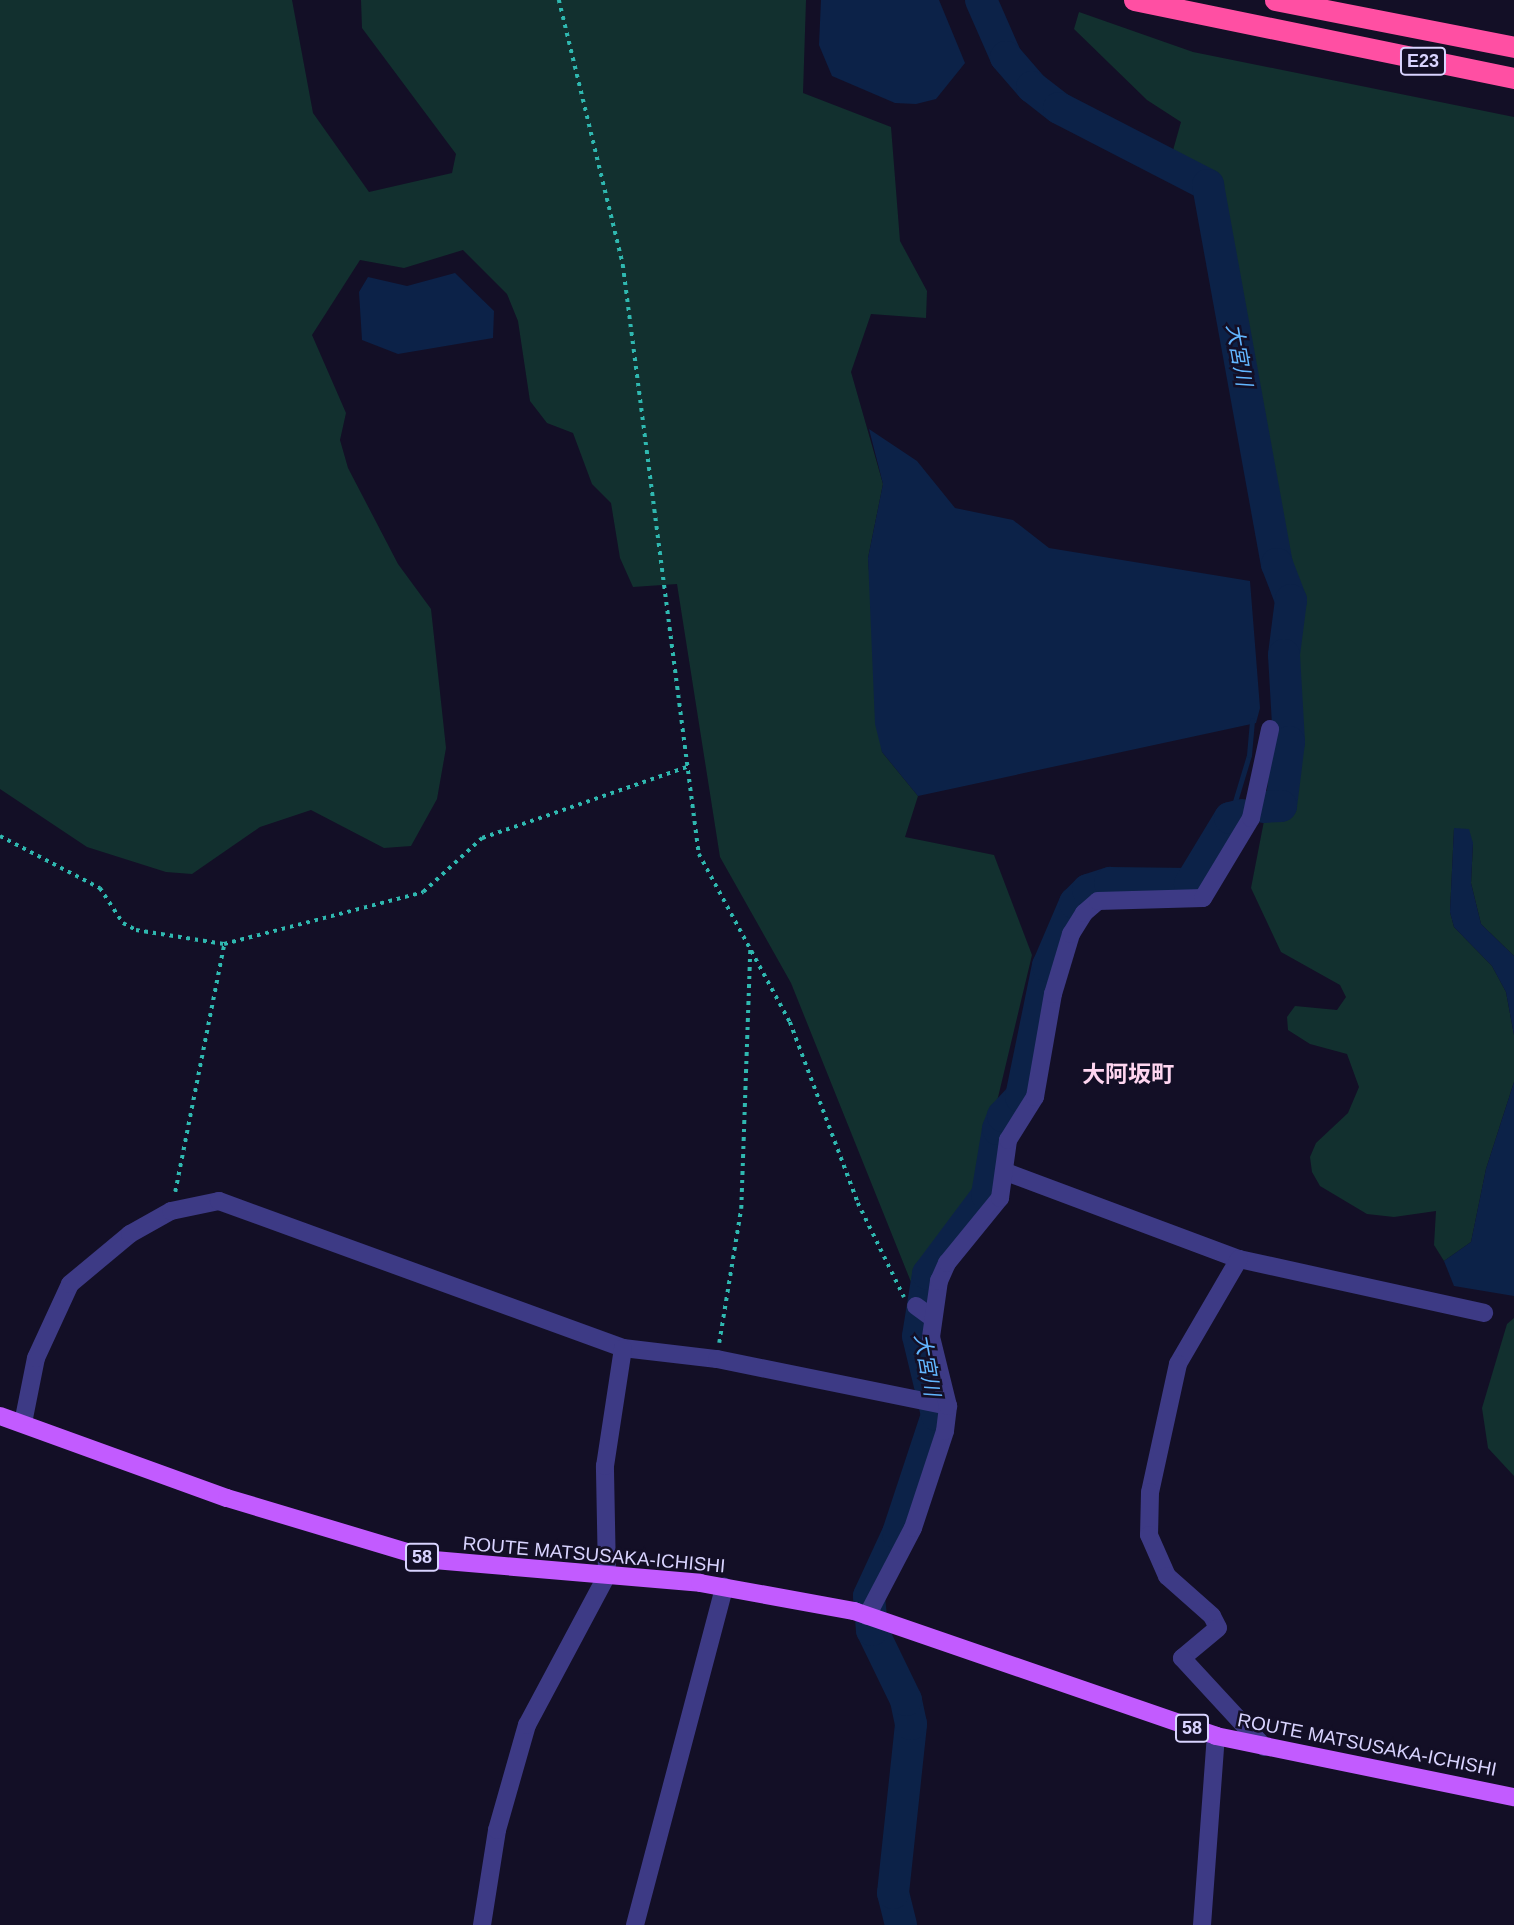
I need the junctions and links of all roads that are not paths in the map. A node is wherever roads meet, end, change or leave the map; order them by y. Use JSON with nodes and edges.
{"nodes":[{"id":1,"x":1134,"y":0,"type":"edge"},
{"id":2,"x":1275,"y":0,"type":"edge"},
{"id":3,"x":1514,"y":47,"type":"edge"},
{"id":4,"x":1514,"y":78,"type":"edge"},
{"id":5,"x":1270,"y":729,"type":"dead end"},
{"id":6,"x":1006,"y":1172,"type":"junction"},
{"id":7,"x":1239,"y":1259,"type":"junction"},
{"id":8,"x":1484,"y":1313,"type":"dead end"},
{"id":9,"x":622,"y":1348,"type":"junction"},
{"id":10,"x":942,"y":1406,"type":"junction"},
{"id":11,"x":0,"y":1416,"type":"edge"},
{"id":12,"x":23,"y":1423,"type":"junction"},
{"id":13,"x":607,"y":1575,"type":"junction"},
{"id":14,"x":724,"y":1587,"type":"junction"},
{"id":15,"x":870,"y":1617,"type":"junction"},
{"id":16,"x":1216,"y":1736,"type":"junction"},
{"id":17,"x":1264,"y":1747,"type":"junction"},
{"id":18,"x":1514,"y":1797,"type":"edge"},
{"id":19,"x":482,"y":1925,"type":"edge"},
{"id":20,"x":635,"y":1925,"type":"edge"},
{"id":21,"x":1202,"y":1925,"type":"edge"}],
"edges":[{"from":1,"to":4,"type":"highway","number":"E23"},
{"from":2,"to":3,"type":"highway","number":"E23"},
{"from":5,"to":6,"type":"street"},
{"from":6,"to":7,"type":"street"},
{"from":6,"to":10,"type":"street"},
{"from":7,"to":8,"type":"street"},
{"from":7,"to":17,"type":"street"},
{"from":9,"to":10,"type":"street"},
{"from":9,"to":12,"type":"street"},
{"from":9,"to":13,"type":"street"},
{"from":10,"to":15,"type":"street"},
{"from":11,"to":12,"type":"main road","name":"ROUTE MATSUSAKA-ICHISHI","number":"58"},
{"from":12,"to":13,"type":"main road","name":"ROUTE MATSUSAKA-ICHISHI","number":"58"},
{"from":13,"to":14,"type":"main road","name":"ROUTE MATSUSAKA-ICHISHI","number":"58"},
{"from":13,"to":19,"type":"street"},
{"from":14,"to":15,"type":"main road","name":"ROUTE MATSUSAKA-ICHISHI","number":"58"},
{"from":14,"to":20,"type":"street"},
{"from":15,"to":16,"type":"main road","name":"ROUTE MATSUSAKA-ICHISHI","number":"58"},
{"from":16,"to":17,"type":"main road","name":"ROUTE MATSUSAKA-ICHISHI","number":"58"},
{"from":16,"to":21,"type":"street"},
{"from":17,"to":18,"type":"main road","name":"ROUTE MATSUSAKA-ICHISHI","number":"58"}]}
